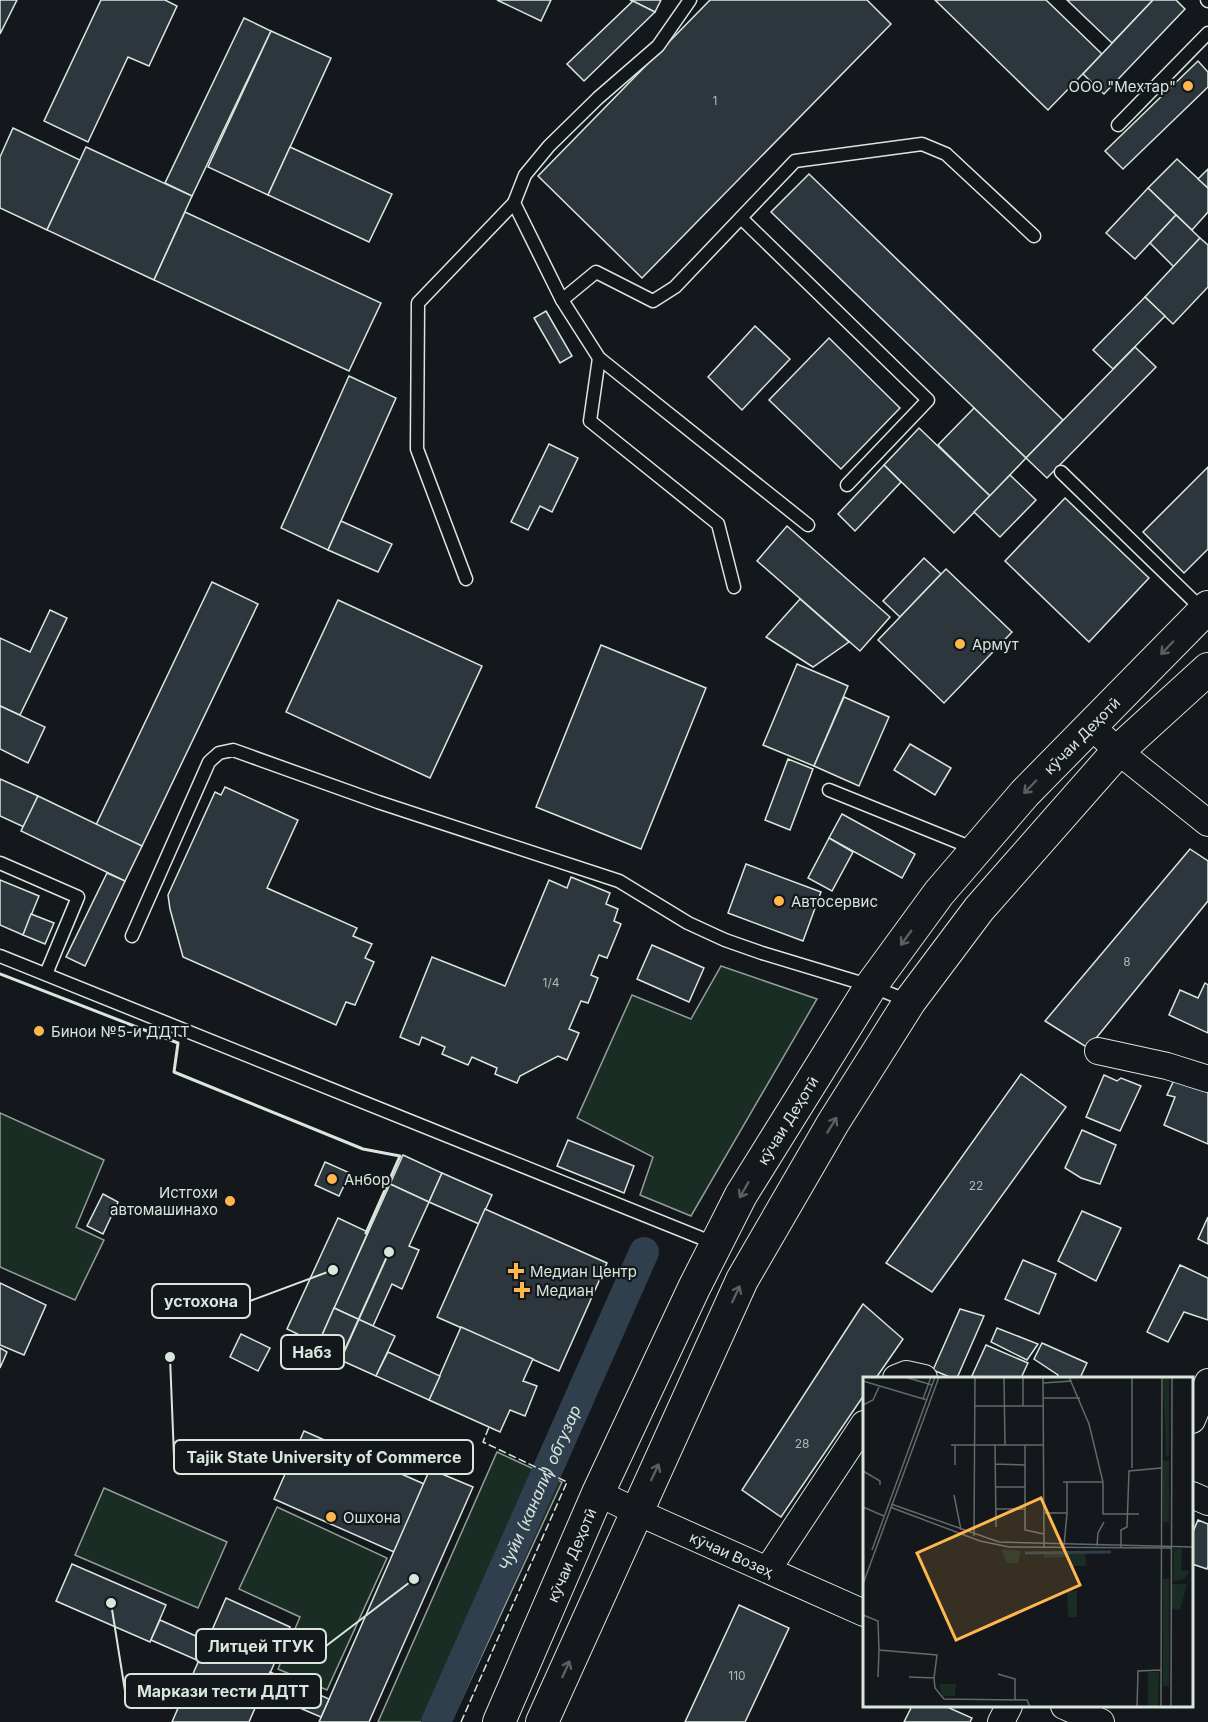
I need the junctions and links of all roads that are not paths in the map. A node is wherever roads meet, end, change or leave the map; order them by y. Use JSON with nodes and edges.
{"nodes":[{"id":1,"x":690,"y":0,"type":"edge"},
{"id":2,"x":1208,"y":33,"type":"edge"},
{"id":3,"x":1118,"y":125,"type":"dead end"},
{"id":4,"x":514,"y":203,"type":"junction"},
{"id":5,"x":741,"y":218,"type":"junction"},
{"id":6,"x":1034,"y":236,"type":"dead end"},
{"id":7,"x":562,"y":300,"type":"junction"},
{"id":8,"x":599,"y":358,"type":"junction"},
{"id":9,"x":1061,"y":472,"type":"dead end"},
{"id":10,"x":847,"y":485,"type":"dead end"},
{"id":11,"x":808,"y":525,"type":"dead end"},
{"id":12,"x":466,"y":579,"type":"dead end"},
{"id":13,"x":734,"y":587,"type":"dead end"},
{"id":14,"x":1206,"y":609,"type":"edge"},
{"id":15,"x":1208,"y":669,"type":"edge"},
{"id":16,"x":1091,"y":726,"type":"junction"},
{"id":17,"x":1118,"y":751,"type":"junction"},
{"id":18,"x":829,"y":790,"type":"dead end"},
{"id":19,"x":1208,"y":823,"type":"edge"},
{"id":20,"x":976,"y":850,"type":"junction"},
{"id":21,"x":0,"y":863,"type":"edge"},
{"id":22,"x":132,"y":936,"type":"dead end"},
{"id":23,"x":0,"y":956,"type":"edge"},
{"id":24,"x":46,"y":974,"type":"junction"},
{"id":25,"x":871,"y":987,"type":"junction"},
{"id":26,"x":910,"y":1001,"type":"junction"},
{"id":27,"x":1098,"y":1051,"type":"dead end"},
{"id":28,"x":1208,"y":1079,"type":"edge"},
{"id":29,"x":717,"y":1244,"type":"junction"},
{"id":30,"x":898,"y":1377,"type":"edge"},
{"id":31,"x":920,"y":1377,"type":"edge"},
{"id":32,"x":1208,"y":1382,"type":"edge"},
{"id":33,"x":1193,"y":1416,"type":"edge"},
{"id":34,"x":863,"y":1426,"type":"edge"},
{"id":35,"x":598,"y":1493,"type":"junction"},
{"id":36,"x":1193,"y":1496,"type":"edge"},
{"id":37,"x":1208,"y":1502,"type":"edge"},
{"id":38,"x":637,"y":1512,"type":"junction"},
{"id":39,"x":768,"y":1569,"type":"junction"},
{"id":40,"x":863,"y":1613,"type":"edge"},
{"id":41,"x":1008,"y":1707,"type":"edge"},
{"id":42,"x":1066,"y":1707,"type":"edge"},
{"id":43,"x":499,"y":1722,"type":"edge"},
{"id":44,"x":542,"y":1722,"type":"edge"},
{"id":45,"x":1001,"y":1722,"type":"edge"},
{"id":46,"x":1101,"y":1722,"type":"edge"}],
"edges":[{"from":1,"to":4,"type":"lane"},
{"from":2,"to":3,"type":"lane"},
{"from":4,"to":7,"type":"lane"},
{"from":4,"to":12,"type":"lane"},
{"from":5,"to":6,"type":"lane"},
{"from":5,"to":7,"type":"lane"},
{"from":5,"to":10,"type":"lane"},
{"from":7,"to":8,"type":"lane"},
{"from":8,"to":11,"type":"lane"},
{"from":8,"to":13,"type":"lane"},
{"from":9,"to":14,"type":"lane"},
{"from":14,"to":16,"type":"street","name":"кӯчаи Деҳотӣ","one_way":true},
{"from":15,"to":17,"type":"street"},
{"from":16,"to":17,"type":"street"},
{"from":16,"to":20,"type":"street","name":"кӯчаи Деҳотӣ","one_way":true},
{"from":17,"to":19,"type":"street"},
{"from":17,"to":26,"type":"street"},
{"from":18,"to":20,"type":"lane"},
{"from":20,"to":25,"type":"street","name":"кӯчаи Деҳотӣ","one_way":true},
{"from":21,"to":24,"type":"lane"},
{"from":22,"to":25,"type":"lane"},
{"from":23,"to":24,"type":"lane"},
{"from":24,"to":29,"type":"lane"},
{"from":25,"to":26,"type":"lane"},
{"from":25,"to":29,"type":"street","name":"кӯчаи Деҳотӣ","one_way":true},
{"from":38,"to":26,"type":"street","one_way":true},
{"from":27,"to":28,"type":"street"},
{"from":29,"to":35,"type":"street","name":"кӯчаи Деҳотӣ"},
{"from":30,"to":31,"type":"street"},
{"from":32,"to":33,"type":"street"},
{"from":34,"to":39,"type":"street"},
{"from":35,"to":38,"type":"street","name":"кӯчаи Возеҳ"},
{"from":35,"to":43,"type":"street","name":"кӯчаи Деҳотӣ"},
{"from":36,"to":37,"type":"street"},
{"from":38,"to":39,"type":"street","name":"кӯчаи Возеҳ"},
{"from":44,"to":38,"type":"street","one_way":true},
{"from":39,"to":40,"type":"street","name":"кӯчаи Возеҳ"},
{"from":41,"to":45,"type":"street"},
{"from":42,"to":46,"type":"street"}]}
